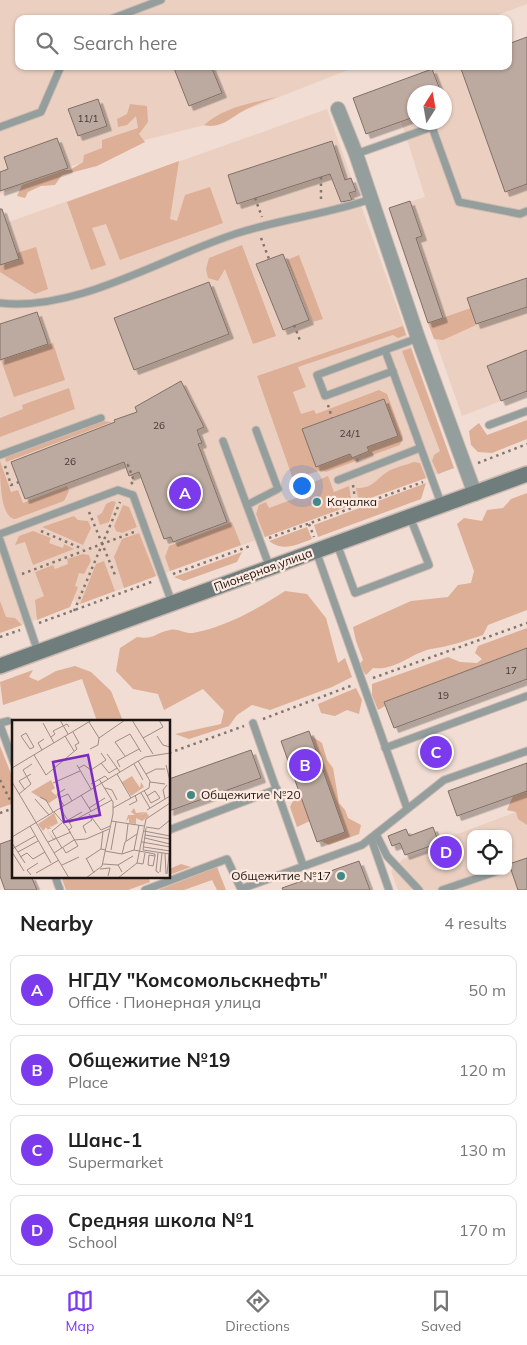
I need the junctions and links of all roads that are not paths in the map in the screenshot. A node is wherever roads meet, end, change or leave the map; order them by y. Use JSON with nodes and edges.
{"nodes":[{"id":1,"x":161,"y":0,"type":"edge"},
{"id":2,"x":122,"y":15,"type":"edge"},
{"id":3,"x":59,"y":70,"type":"edge"},
{"id":4,"x":338,"y":109,"type":"dead end"},
{"id":5,"x":0,"y":128,"type":"edge"},
{"id":6,"x":356,"y":154,"type":"junction"},
{"id":7,"x":371,"y":199,"type":"junction"},
{"id":8,"x":527,"y":211,"type":"edge"},
{"id":9,"x":0,"y":302,"type":"edge"},
{"id":10,"x":418,"y":338,"type":"junction"},
{"id":11,"x":385,"y":350,"type":"junction"},
{"id":12,"x":393,"y":371,"type":"junction"},
{"id":13,"x":527,"y":411,"type":"edge"},
{"id":14,"x":101,"y":418,"type":"dead end"},
{"id":15,"x":489,"y":426,"type":"dead end"},
{"id":16,"x":256,"y":430,"type":"dead end"},
{"id":17,"x":223,"y":441,"type":"dead end"},
{"id":18,"x":420,"y":448,"type":"junction"},
{"id":19,"x":0,"y":455,"type":"edge"},
{"id":20,"x":527,"y":474,"type":"edge"},
{"id":21,"x":338,"y":480,"type":"dead end"},
{"id":22,"x":475,"y":494,"type":"junction"},
{"id":23,"x":247,"y":505,"type":"junction"},
{"id":24,"x":442,"y":506,"type":"junction"},
{"id":25,"x":410,"y":517,"type":"junction"},
{"id":26,"x":0,"y":534,"type":"edge"},
{"id":27,"x":0,"y":540,"type":"edge"},
{"id":28,"x":337,"y":544,"type":"junction"},
{"id":29,"x":316,"y":546,"type":"junction"},
{"id":30,"x":270,"y":568,"type":"junction"},
{"id":31,"x":172,"y":603,"type":"junction"},
{"id":32,"x":38,"y":652,"type":"junction"},
{"id":33,"x":0,"y":666,"type":"edge"},
{"id":34,"x":527,"y":696,"type":"edge"},
{"id":35,"x":8,"y":720,"type":"dead end"},
{"id":36,"x":253,"y":723,"type":"road end"},
{"id":37,"x":0,"y":724,"type":"edge"},
{"id":38,"x":385,"y":748,"type":"junction"},
{"id":39,"x":527,"y":751,"type":"edge"},
{"id":40,"x":12,"y":757,"type":"edge"},
{"id":41,"x":277,"y":789,"type":"junction"},
{"id":42,"x":407,"y":808,"type":"junction"},
{"id":43,"x":170,"y":830,"type":"edge"},
{"id":44,"x":373,"y":836,"type":"junction"},
{"id":45,"x":303,"y":865,"type":"junction"},
{"id":46,"x":486,"y":875,"type":"edge"},
{"id":47,"x":56,"y":878,"type":"edge"},
{"id":48,"x":60,"y":890,"type":"edge"},
{"id":49,"x":145,"y":890,"type":"edge"},
{"id":50,"x":389,"y":890,"type":"edge"},
{"id":51,"x":419,"y":890,"type":"edge"},
{"id":52,"x":442,"y":890,"type":"edge"}],
"edges":[{"from":1,"to":2,"type":"lane"},
{"from":3,"to":5,"type":"lane"},
{"from":4,"to":6,"type":"street"},
{"from":6,"to":7,"type":"street"},
{"from":6,"to":8,"type":"lane"},
{"from":7,"to":9,"type":"lane"},
{"from":7,"to":10,"type":"street"},
{"from":10,"to":11,"type":"lane"},
{"from":10,"to":22,"type":"street"},
{"from":11,"to":12,"type":"lane"},
{"from":11,"to":12,"type":"lane"},
{"from":12,"to":18,"type":"lane"},
{"from":13,"to":15,"type":"lane"},
{"from":14,"to":19,"type":"lane"},
{"from":16,"to":23,"type":"lane"},
{"from":17,"to":23,"type":"lane"},
{"from":18,"to":21,"type":"lane"},
{"from":18,"to":24,"type":"lane"},
{"from":20,"to":22,"type":"main road","name":"Пионерная улица"},
{"from":22,"to":24,"type":"main road","name":"Пионерная улица"},
{"from":23,"to":30,"type":"lane"},
{"from":24,"to":25,"type":"main road","name":"Пионерная улица"},
{"from":25,"to":28,"type":"main road","name":"Пионерная улица"},
{"from":25,"to":28,"type":"lane"},
{"from":26,"to":31,"type":"lane"},
{"from":27,"to":32,"type":"lane"},
{"from":28,"to":29,"type":"main road","name":"Пионерная улица"},
{"from":29,"to":30,"type":"main road","name":"Пионерная улица"},
{"from":29,"to":38,"type":"lane"},
{"from":30,"to":31,"type":"main road","name":"Пионерная улица"},
{"from":31,"to":32,"type":"main road","name":"Пионерная улица"},
{"from":32,"to":33,"type":"main road","name":"Пионерная улица"},
{"from":34,"to":38,"type":"lane"},
{"from":35,"to":37,"type":"lane"},
{"from":36,"to":41,"type":"lane"},
{"from":37,"to":40,"type":"lane"},
{"from":38,"to":42,"type":"lane"},
{"from":39,"to":42,"type":"lane"},
{"from":41,"to":43,"type":"lane"},
{"from":41,"to":45,"type":"lane"},
{"from":42,"to":44,"type":"lane"},
{"from":44,"to":45,"type":"lane"},
{"from":44,"to":50,"type":"lane"},
{"from":44,"to":51,"type":"lane"},
{"from":45,"to":49,"type":"lane"},
{"from":46,"to":52,"type":"lane"},
{"from":47,"to":48,"type":"lane"}]}
